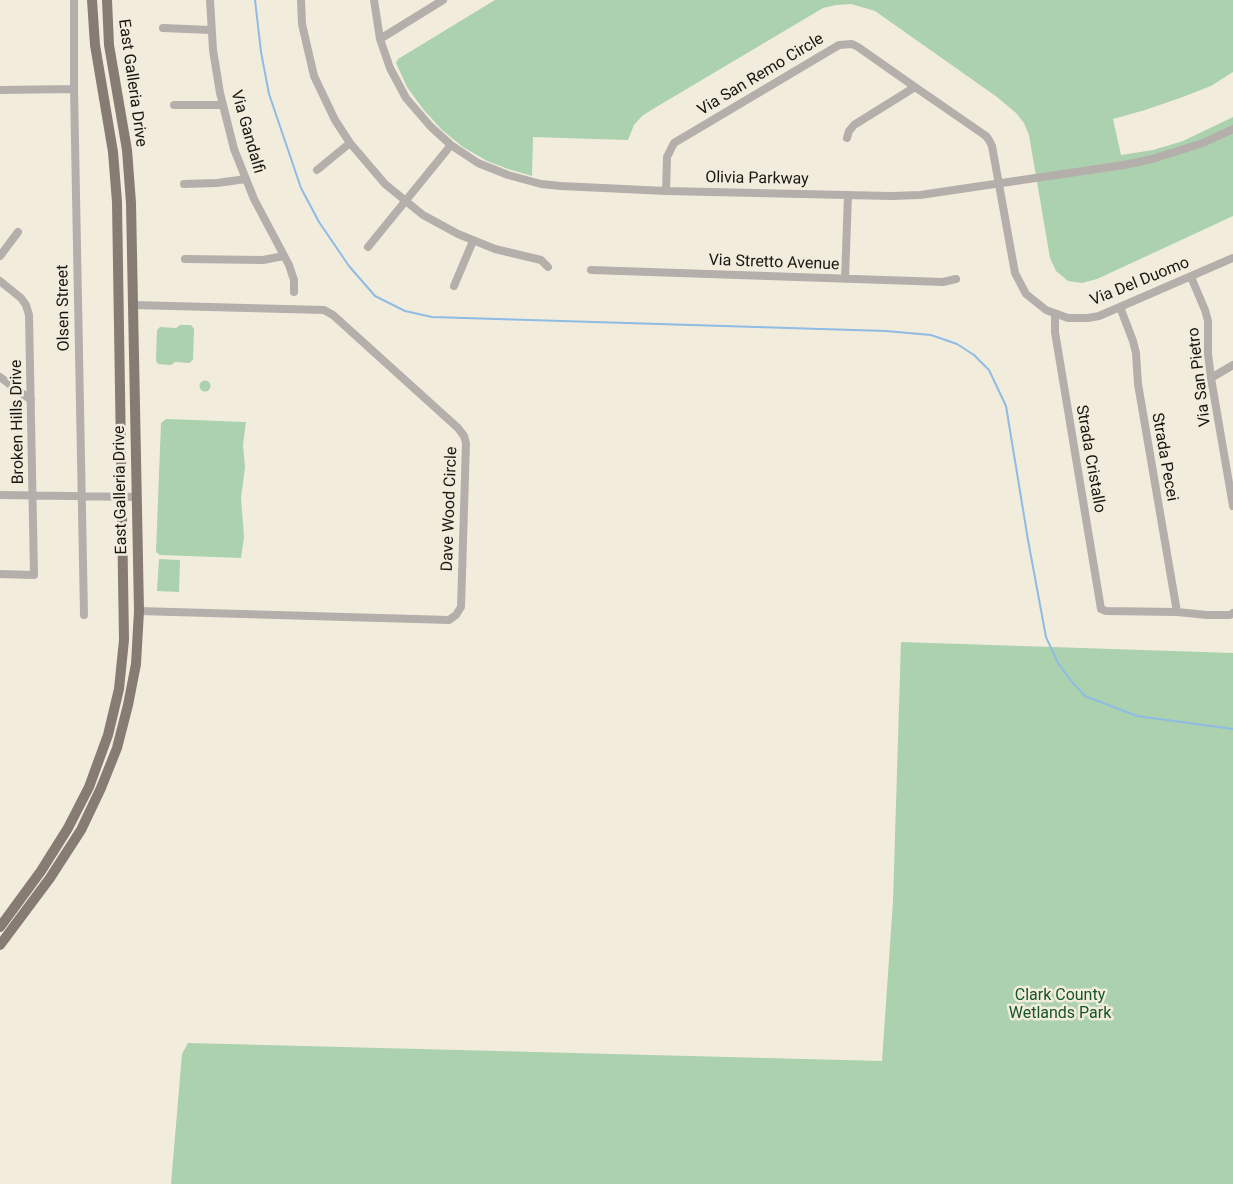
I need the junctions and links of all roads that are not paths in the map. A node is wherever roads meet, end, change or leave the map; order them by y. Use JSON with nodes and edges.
{"nodes":[{"id":1,"x":74,"y":0,"type":"edge"},
{"id":2,"x":92,"y":0,"type":"edge"},
{"id":3,"x":107,"y":0,"type":"edge"},
{"id":4,"x":210,"y":0,"type":"edge"},
{"id":5,"x":301,"y":0,"type":"edge"},
{"id":6,"x":374,"y":0,"type":"edge"},
{"id":7,"x":425,"y":0,"type":"edge"},
{"id":8,"x":443,"y":0,"type":"edge"},
{"id":9,"x":428,"y":9,"type":"junction"},
{"id":10,"x":163,"y":28,"type":"dead end"},
{"id":11,"x":211,"y":30,"type":"junction"},
{"id":12,"x":380,"y":39,"type":"junction"},
{"id":13,"x":916,"y":87,"type":"junction"},
{"id":14,"x":74,"y":89,"type":"junction"},
{"id":15,"x":0,"y":90,"type":"edge"},
{"id":16,"x":223,"y":104,"type":"junction"},
{"id":17,"x":174,"y":105,"type":"dead end"},
{"id":18,"x":1233,"y":129,"type":"edge"},
{"id":19,"x":847,"y":138,"type":"dead end"},
{"id":20,"x":350,"y":143,"type":"junction"},
{"id":21,"x":451,"y":145,"type":"junction"},
{"id":22,"x":317,"y":170,"type":"dead end"},
{"id":23,"x":246,"y":179,"type":"junction"},
{"id":24,"x":184,"y":184,"type":"dead end"},
{"id":25,"x":999,"y":184,"type":"junction"},
{"id":26,"x":666,"y":190,"type":"junction"},
{"id":27,"x":848,"y":195,"type":"junction"},
{"id":28,"x":406,"y":202,"type":"junction"},
{"id":29,"x":118,"y":220,"type":"junction"},
{"id":30,"x":18,"y":232,"type":"dead end"},
{"id":31,"x":473,"y":241,"type":"junction"},
{"id":32,"x":368,"y":247,"type":"dead end"},
{"id":33,"x":0,"y":256,"type":"edge"},
{"id":34,"x":284,"y":256,"type":"junction"},
{"id":35,"x":1233,"y":258,"type":"edge"},
{"id":36,"x":185,"y":259,"type":"dead end"},
{"id":37,"x":548,"y":267,"type":"dead end"},
{"id":38,"x":591,"y":270,"type":"dead end"},
{"id":39,"x":1191,"y":277,"type":"junction"},
{"id":40,"x":845,"y":279,"type":"junction"},
{"id":41,"x":956,"y":279,"type":"dead end"},
{"id":42,"x":0,"y":281,"type":"edge"},
{"id":43,"x":454,"y":286,"type":"dead end"},
{"id":44,"x":294,"y":292,"type":"dead end"},
{"id":45,"x":132,"y":305,"type":"junction"},
{"id":46,"x":1120,"y":307,"type":"junction"},
{"id":47,"x":1055,"y":314,"type":"junction"},
{"id":48,"x":1233,"y":365,"type":"edge"},
{"id":49,"x":0,"y":377,"type":"edge"},
{"id":50,"x":1210,"y":378,"type":"junction"},
{"id":51,"x":31,"y":400,"type":"junction"},
{"id":52,"x":1230,"y":465,"type":"edge"},
{"id":53,"x":0,"y":494,"type":"edge"},
{"id":54,"x":33,"y":495,"type":"junction"},
{"id":55,"x":82,"y":496,"type":"junction"},
{"id":56,"x":122,"y":497,"type":"junction"},
{"id":57,"x":136,"y":497,"type":"junction"},
{"id":58,"x":1233,"y":506,"type":"edge"},
{"id":59,"x":0,"y":574,"type":"edge"},
{"id":60,"x":139,"y":611,"type":"junction"},
{"id":61,"x":1177,"y":612,"type":"junction"},
{"id":62,"x":1233,"y":612,"type":"edge"},
{"id":63,"x":84,"y":615,"type":"dead end"},
{"id":64,"x":124,"y":640,"type":"junction"},
{"id":65,"x":0,"y":927,"type":"edge"},
{"id":66,"x":0,"y":945,"type":"edge"}],
"edges":[{"from":1,"to":14,"type":"street","name":"Olsen Street"},
{"from":2,"to":29,"type":"main road","name":"East Galleria Drive"},
{"from":3,"to":45,"type":"main road","name":"East Galleria Drive"},
{"from":4,"to":11,"type":"street","name":"Via Gandalfi"},
{"from":5,"to":20,"type":"street"},
{"from":6,"to":12,"type":"street","name":"Olivia Parkway"},
{"from":7,"to":9,"type":"street"},
{"from":8,"to":9,"type":"street"},
{"from":9,"to":12,"type":"street"},
{"from":10,"to":11,"type":"street"},
{"from":11,"to":16,"type":"street","name":"Via Gandalfi"},
{"from":12,"to":21,"type":"street","name":"Olivia Parkway"},
{"from":13,"to":19,"type":"street"},
{"from":13,"to":25,"type":"street","name":"Via San Remo Circle"},
{"from":13,"to":26,"type":"street","name":"Via San Remo Circle"},
{"from":14,"to":15,"type":"street"},
{"from":14,"to":55,"type":"street","name":"Olsen Street"},
{"from":16,"to":17,"type":"street"},
{"from":16,"to":23,"type":"street","name":"Via Gandalfi"},
{"from":18,"to":25,"type":"street","name":"Olivia Parkway"},
{"from":20,"to":22,"type":"street"},
{"from":20,"to":28,"type":"street"},
{"from":21,"to":26,"type":"street","name":"Olivia Parkway"},
{"from":21,"to":28,"type":"street"},
{"from":23,"to":24,"type":"street"},
{"from":23,"to":34,"type":"street","name":"Via Gandalfi"},
{"from":25,"to":27,"type":"street","name":"Olivia Parkway"},
{"from":25,"to":47,"type":"street","name":"Via Del Duomo"},
{"from":26,"to":27,"type":"street","name":"Olivia Parkway"},
{"from":27,"to":40,"type":"street"},
{"from":28,"to":31,"type":"street"},
{"from":28,"to":32,"type":"street"},
{"from":29,"to":45,"type":"main road"},
{"from":29,"to":56,"type":"main road","name":"East Galleria Drive"},
{"from":30,"to":33,"type":"street"},
{"from":31,"to":37,"type":"street"},
{"from":31,"to":43,"type":"street"},
{"from":34,"to":36,"type":"street"},
{"from":34,"to":44,"type":"street","name":"Via Gandalfi"},
{"from":35,"to":39,"type":"street","name":"Via Del Duomo"},
{"from":38,"to":40,"type":"street","name":"Via Stretto Avenue"},
{"from":39,"to":46,"type":"street","name":"Via Del Duomo"},
{"from":39,"to":50,"type":"street","name":"Via San Pietro"},
{"from":40,"to":41,"type":"street","name":"Via Stretto Avenue"},
{"from":42,"to":51,"type":"street","name":"Broken Hills Drive"},
{"from":45,"to":57,"type":"main road","name":"East Galleria Drive"},
{"from":45,"to":60,"type":"street","name":"Dave Wood Circle"},
{"from":46,"to":47,"type":"street","name":"Via Del Duomo"},
{"from":46,"to":61,"type":"street","name":"Strada Pecei"},
{"from":47,"to":61,"type":"street","name":"Strada Cristallo"},
{"from":48,"to":50,"type":"street"},
{"from":49,"to":51,"type":"street"},
{"from":50,"to":52,"type":"street","name":"Via San Pietro"},
{"from":51,"to":54,"type":"street","name":"Broken Hills Drive"},
{"from":52,"to":58,"type":"street","name":"Via San Pietro"},
{"from":53,"to":54,"type":"street"},
{"from":54,"to":55,"type":"street"},
{"from":54,"to":59,"type":"street","name":"Broken Hills Drive"},
{"from":55,"to":56,"type":"street"},
{"from":55,"to":63,"type":"street","name":"Olsen Street"},
{"from":56,"to":57,"type":"street"},
{"from":56,"to":64,"type":"main road","name":"East Galleria Drive"},
{"from":57,"to":60,"type":"main road","name":"East Galleria Drive"},
{"from":60,"to":64,"type":"main road"},
{"from":60,"to":66,"type":"main road","name":"East Galleria Drive"},
{"from":61,"to":62,"type":"street"},
{"from":64,"to":65,"type":"main road","name":"East Galleria Drive"}]}
